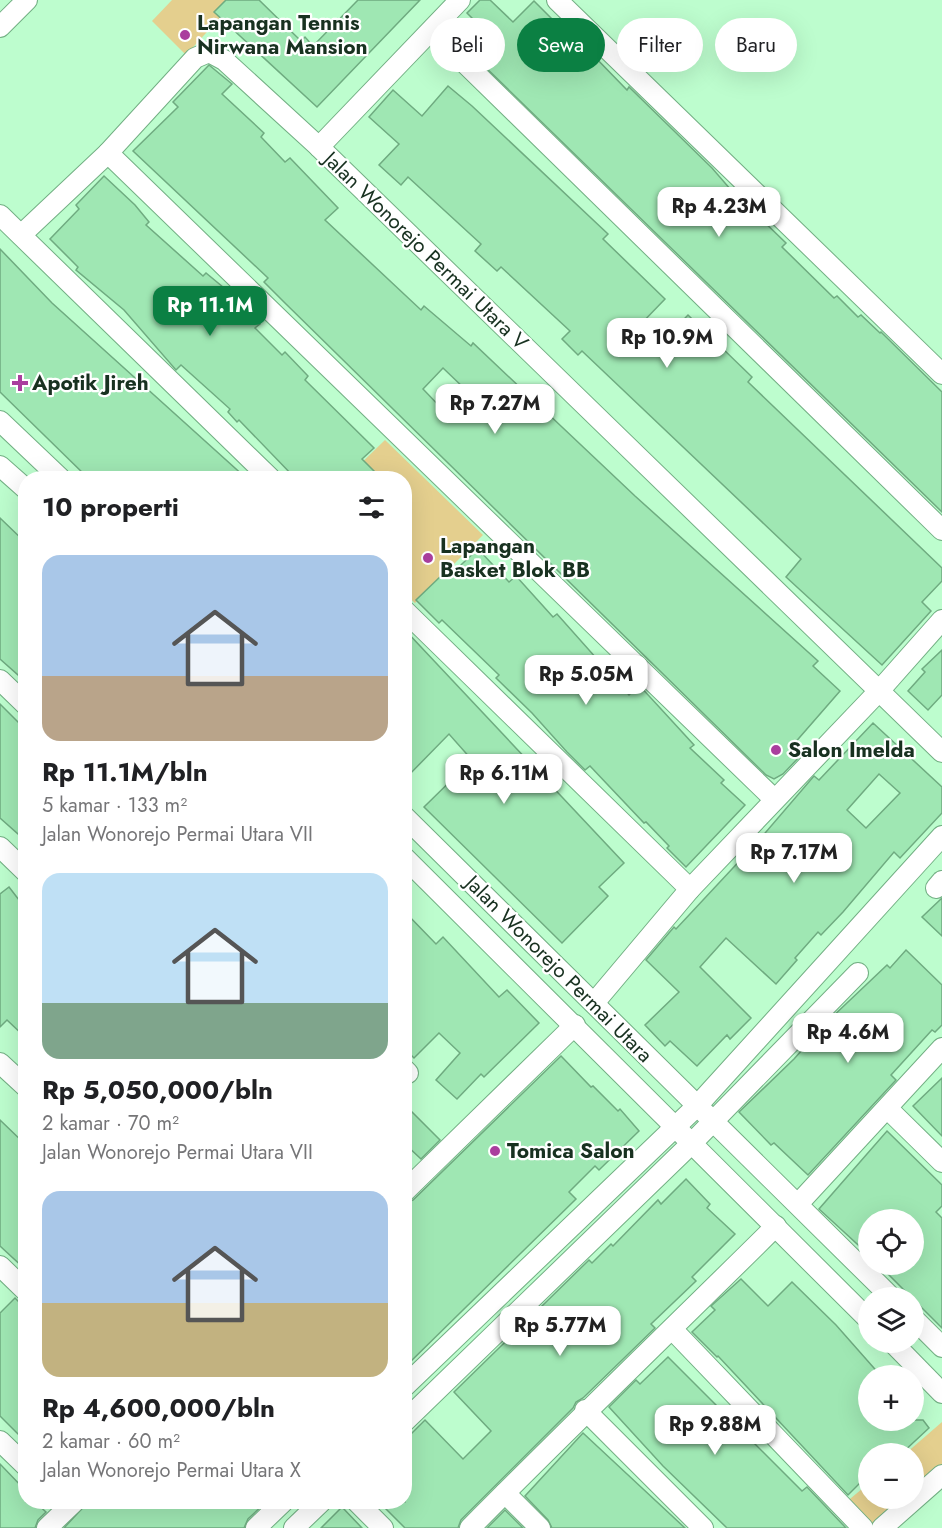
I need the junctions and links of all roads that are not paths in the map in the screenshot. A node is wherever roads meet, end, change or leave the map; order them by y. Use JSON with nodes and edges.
{"nodes":[{"id":1,"x":27,"y":0,"type":"edge"},
{"id":2,"x":460,"y":0,"type":"edge"},
{"id":3,"x":556,"y":0,"type":"edge"},
{"id":4,"x":444,"y":18,"type":"edge"},
{"id":5,"x":0,"y":27,"type":"edge"},
{"id":6,"x":430,"y":33,"type":"edge"},
{"id":7,"x":474,"y":72,"type":"edge"},
{"id":8,"x":319,"y":147,"type":"junction"},
{"id":9,"x":108,"y":153,"type":"junction"},
{"id":10,"x":0,"y":215,"type":"edge"},
{"id":11,"x":21,"y":235,"type":"junction"},
{"id":12,"x":942,"y":374,"type":"edge"},
{"id":13,"x":0,"y":420,"type":"edge"},
{"id":14,"x":0,"y":466,"type":"edge"},
{"id":15,"x":53,"y":471,"type":"edge"},
{"id":16,"x":263,"y":471,"type":"edge"},
{"id":17,"x":18,"y":482,"type":"edge"},
{"id":18,"x":942,"y":530,"type":"edge"},
{"id":19,"x":412,"y":618,"type":"edge"},
{"id":20,"x":942,"y":620,"type":"edge"},
{"id":21,"x":0,"y":680,"type":"edge"},
{"id":22,"x":879,"y":691,"type":"junction"},
{"id":23,"x":18,"y":697,"type":"edge"},
{"id":24,"x":942,"y":752,"type":"edge"},
{"id":25,"x":774,"y":799,"type":"junction"},
{"id":26,"x":412,"y":824,"type":"edge"},
{"id":27,"x":942,"y":836,"type":"edge"},
{"id":28,"x":0,"y":848,"type":"edge"},
{"id":29,"x":18,"y":865,"type":"edge"},
{"id":30,"x":412,"y":865,"type":"edge"},
{"id":31,"x":690,"y":889,"type":"junction"},
{"id":32,"x":858,"y":973,"type":"dead end"},
{"id":33,"x":594,"y":1003,"type":"junction"},
{"id":34,"x":576,"y":1025,"type":"junction"},
{"id":35,"x":942,"y":1048,"type":"edge"},
{"id":36,"x":0,"y":1063,"type":"edge"},
{"id":37,"x":18,"y":1080,"type":"edge"},
{"id":38,"x":697,"y":1106,"type":"junction"},
{"id":39,"x":888,"y":1109,"type":"junction"},
{"id":40,"x":713,"y":1120,"type":"junction"},
{"id":41,"x":676,"y":1127,"type":"junction"},
{"id":42,"x":692,"y":1143,"type":"junction"},
{"id":43,"x":942,"y":1162,"type":"edge"},
{"id":44,"x":412,"y":1184,"type":"edge"},
{"id":45,"x":798,"y":1204,"type":"junction"},
{"id":46,"x":776,"y":1226,"type":"junction"},
{"id":47,"x":0,"y":1266,"type":"edge"},
{"id":48,"x":18,"y":1283,"type":"edge"},
{"id":49,"x":881,"y":1287,"type":"edge"},
{"id":50,"x":858,"y":1309,"type":"edge"},
{"id":51,"x":672,"y":1329,"type":"junction"},
{"id":52,"x":924,"y":1329,"type":"edge"},
{"id":53,"x":942,"y":1347,"type":"edge"},
{"id":54,"x":903,"y":1353,"type":"edge"},
{"id":55,"x":412,"y":1379,"type":"edge"},
{"id":56,"x":942,"y":1393,"type":"edge"},
{"id":57,"x":585,"y":1410,"type":"junction"},
{"id":58,"x":412,"y":1414,"type":"edge"},
{"id":59,"x":0,"y":1441,"type":"edge"},
{"id":60,"x":18,"y":1458,"type":"edge"},
{"id":61,"x":942,"y":1475,"type":"edge"},
{"id":62,"x":505,"y":1493,"type":"junction"},
{"id":63,"x":63,"y":1509,"type":"edge"},
{"id":64,"x":276,"y":1509,"type":"edge"},
{"id":65,"x":314,"y":1509,"type":"edge"},
{"id":66,"x":364,"y":1509,"type":"edge"},
{"id":67,"x":47,"y":1528,"type":"edge"},
{"id":68,"x":256,"y":1528,"type":"edge"},
{"id":69,"x":294,"y":1528,"type":"edge"},
{"id":70,"x":383,"y":1528,"type":"edge"},
{"id":71,"x":470,"y":1528,"type":"edge"},
{"id":72,"x":540,"y":1528,"type":"edge"},
{"id":73,"x":703,"y":1528,"type":"edge"},
{"id":74,"x":863,"y":1528,"type":"edge"},
{"id":75,"x":882,"y":1528,"type":"edge"}],
"edges":[{"from":1,"to":5,"type":"street"},
{"from":2,"to":4,"type":"street"},
{"from":3,"to":12,"type":"street"},
{"from":6,"to":8,"type":"street"},
{"from":7,"to":18,"type":"street"},
{"from":8,"to":9,"type":"street","name":"Jalan Wonorejo Permai Utara V"},
{"from":8,"to":22,"type":"street","name":"Jalan Wonorejo Permai Utara V"},
{"from":9,"to":11,"type":"street","name":"Jalan Wonorejo Permai Utara V"},
{"from":9,"to":25,"type":"street"},
{"from":10,"to":11,"type":"street"},
{"from":11,"to":16,"type":"street"},
{"from":13,"to":15,"type":"street"},
{"from":14,"to":17,"type":"street"},
{"from":19,"to":31,"type":"street"},
{"from":20,"to":22,"type":"street"},
{"from":21,"to":23,"type":"street"},
{"from":22,"to":24,"type":"street","name":"Jalan Wonorejo Permai Utara V"},
{"from":22,"to":25,"type":"street"},
{"from":25,"to":31,"type":"street"},
{"from":26,"to":33,"type":"street","name":"Jalan Wonorejo Permai Utara"},
{"from":27,"to":38,"type":"street"},
{"from":28,"to":29,"type":"street"},
{"from":30,"to":34,"type":"street","name":"Jalan Wonorejo Permai Utara"},
{"from":31,"to":33,"type":"street"},
{"from":32,"to":40,"type":"street"},
{"from":33,"to":38,"type":"street","name":"Jalan Wonorejo Permai Utara"},
{"from":34,"to":41,"type":"street","name":"Jalan Wonorejo Permai Utara"},
{"from":34,"to":44,"type":"street"},
{"from":35,"to":39,"type":"street"},
{"from":36,"to":37,"type":"street"},
{"from":38,"to":40,"type":"street","name":"Jalan Wonorejo Permai Utara"},
{"from":38,"to":41,"type":"street"},
{"from":39,"to":43,"type":"street"},
{"from":39,"to":45,"type":"street"},
{"from":40,"to":42,"type":"street"},
{"from":40,"to":45,"type":"street","name":"Jalan Wonorejo Permai Utara"},
{"from":41,"to":42,"type":"street","name":"Jalan Wonorejo Permai Utara"},
{"from":41,"to":55,"type":"street"},
{"from":42,"to":46,"type":"street","name":"Jalan Wonorejo Permai Utara"},
{"from":42,"to":58,"type":"street"},
{"from":45,"to":49,"type":"street","name":"Jalan Wonorejo Permai Utara"},
{"from":46,"to":50,"type":"street","name":"Jalan Wonorejo Permai Utara"},
{"from":46,"to":51,"type":"street"},
{"from":47,"to":48,"type":"street"},
{"from":51,"to":57,"type":"street"},
{"from":51,"to":74,"type":"street"},
{"from":52,"to":53,"type":"street"},
{"from":54,"to":56,"type":"street"},
{"from":57,"to":62,"type":"street"},
{"from":57,"to":73,"type":"street"},
{"from":59,"to":60,"type":"street"},
{"from":61,"to":75,"type":"street"},
{"from":62,"to":71,"type":"street"},
{"from":62,"to":72,"type":"street"},
{"from":63,"to":67,"type":"street"},
{"from":64,"to":68,"type":"street"},
{"from":65,"to":69,"type":"street"},
{"from":66,"to":70,"type":"street"}]}
